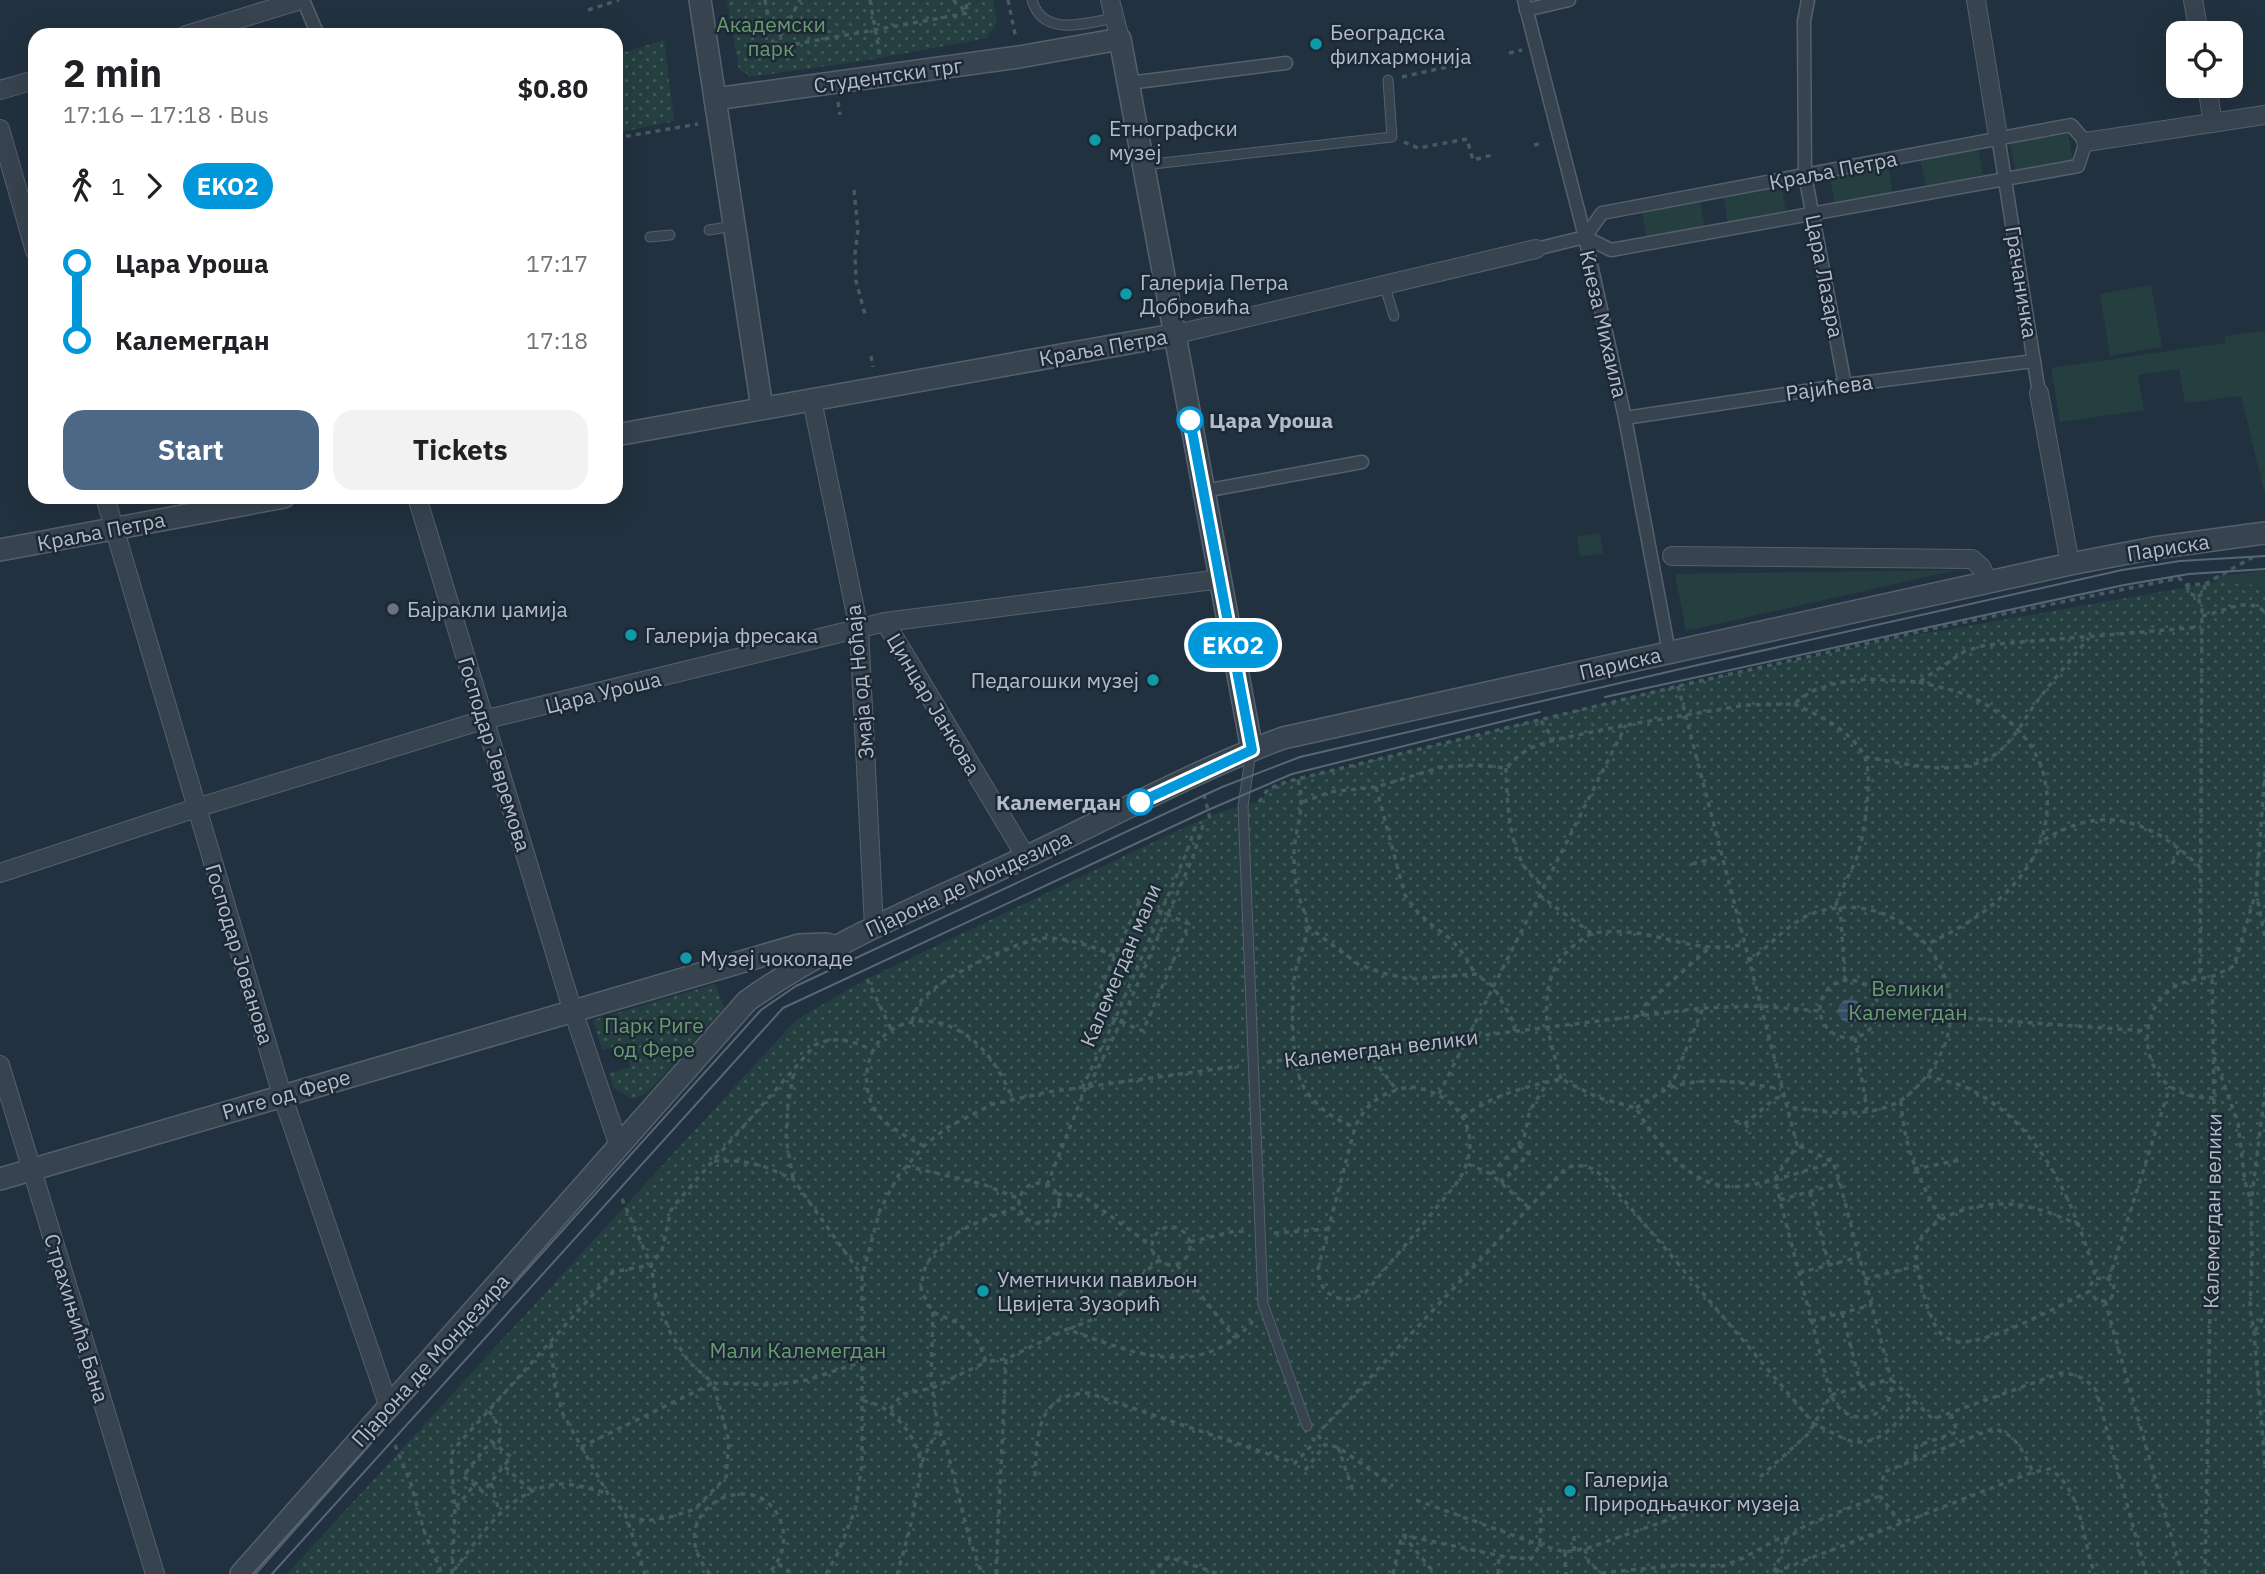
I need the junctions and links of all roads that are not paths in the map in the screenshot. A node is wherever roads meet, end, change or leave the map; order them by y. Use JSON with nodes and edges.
{"nodes":[{"id":1,"x":302,"y":0,"type":"edge"},
{"id":2,"x":699,"y":0,"type":"edge"},
{"id":3,"x":1032,"y":0,"type":"edge"},
{"id":4,"x":1110,"y":0,"type":"edge"},
{"id":5,"x":1569,"y":0,"type":"edge"},
{"id":6,"x":1808,"y":0,"type":"edge"},
{"id":7,"x":1976,"y":0,"type":"edge"},
{"id":8,"x":2193,"y":0,"type":"edge"},
{"id":9,"x":265,"y":5,"type":"edge"},
{"id":10,"x":1525,"y":5,"type":"edge"},
{"id":11,"x":1115,"y":18,"type":"junction"},
{"id":12,"x":2197,"y":21,"type":"edge"},
{"id":13,"x":204,"y":28,"type":"edge"},
{"id":14,"x":315,"y":28,"type":"edge"},
{"id":15,"x":1120,"y":39,"type":"junction"},
{"id":16,"x":1286,"y":63,"type":"dead end"},
{"id":17,"x":1388,"y":80,"type":"road end"},
{"id":18,"x":28,"y":82,"type":"edge"},
{"id":19,"x":1129,"y":83,"type":"junction"},
{"id":20,"x":0,"y":90,"type":"edge"},
{"id":21,"x":2209,"y":98,"type":"edge"},
{"id":22,"x":715,"y":99,"type":"junction"},
{"id":23,"x":2265,"y":115,"type":"edge"},
{"id":24,"x":2213,"y":123,"type":"junction"},
{"id":25,"x":0,"y":129,"type":"edge"},
{"id":26,"x":1998,"y":134,"type":"junction"},
{"id":27,"x":2086,"y":142,"type":"junction"},
{"id":28,"x":1144,"y":165,"type":"junction"},
{"id":29,"x":1805,"y":175,"type":"junction"},
{"id":30,"x":2005,"y":177,"type":"junction"},
{"id":31,"x":1813,"y":214,"type":"junction"},
{"id":32,"x":734,"y":226,"type":"junction"},
{"id":33,"x":28,"y":227,"type":"edge"},
{"id":34,"x":709,"y":230,"type":"dead end"},
{"id":35,"x":670,"y":235,"type":"dead end"},
{"id":36,"x":650,"y":237,"type":"dead end"},
{"id":37,"x":1585,"y":237,"type":"junction"},
{"id":38,"x":1536,"y":248,"type":"joint"},
{"id":39,"x":1384,"y":284,"type":"junction"},
{"id":40,"x":1394,"y":316,"type":"dead end"},
{"id":41,"x":1173,"y":335,"type":"junction"},
{"id":42,"x":2034,"y":361,"type":"junction"},
{"id":43,"x":1845,"y":384,"type":"junction"},
{"id":44,"x":2039,"y":393,"type":"joint"},
{"id":45,"x":811,"y":400,"type":"junction"},
{"id":46,"x":762,"y":408,"type":"junction"},
{"id":47,"x":1625,"y":418,"type":"junction"},
{"id":48,"x":623,"y":434,"type":"edge"},
{"id":49,"x":1362,"y":462,"type":"dead end"},
{"id":50,"x":1204,"y":491,"type":"junction"},
{"id":51,"x":107,"y":504,"type":"edge"},
{"id":52,"x":247,"y":504,"type":"edge"},
{"id":53,"x":419,"y":504,"type":"edge"},
{"id":54,"x":113,"y":529,"type":"junction"},
{"id":55,"x":2265,"y":533,"type":"edge"},
{"id":56,"x":2239,"y":536,"type":"junction"},
{"id":57,"x":2259,"y":548,"type":"edge"},
{"id":58,"x":0,"y":550,"type":"edge"},
{"id":59,"x":1672,"y":556,"type":"dead end"},
{"id":60,"x":2070,"y":564,"type":"junction"},
{"id":61,"x":1221,"y":579,"type":"junction"},
{"id":62,"x":1989,"y":583,"type":"junction"},
{"id":63,"x":885,"y":622,"type":"junction"},
{"id":64,"x":859,"y":629,"type":"junction"},
{"id":65,"x":1669,"y":652,"type":"junction"},
{"id":66,"x":483,"y":720,"type":"junction"},
{"id":67,"x":1252,"y":750,"type":"junction"},
{"id":68,"x":196,"y":808,"type":"junction"},
{"id":69,"x":1026,"y":857,"type":"junction"},
{"id":70,"x":0,"y":873,"type":"edge"},
{"id":71,"x":874,"y":926,"type":"junction"},
{"id":72,"x":837,"y":947,"type":"junction"},
{"id":73,"x":573,"y":1010,"type":"junction"},
{"id":74,"x":0,"y":1065,"type":"edge"},
{"id":75,"x":282,"y":1095,"type":"junction"},
{"id":76,"x":619,"y":1146,"type":"junction"},
{"id":77,"x":32,"y":1170,"type":"junction"},
{"id":78,"x":0,"y":1179,"type":"edge"},
{"id":79,"x":389,"y":1407,"type":"junction"},
{"id":80,"x":1307,"y":1426,"type":"dead end"},
{"id":81,"x":159,"y":1573,"type":"edge"},
{"id":82,"x":241,"y":1574,"type":"edge"}],
"edges":[{"from":1,"to":9,"type":"street"},
{"from":1,"to":14,"type":"street"},
{"from":2,"to":22,"type":"street"},
{"from":3,"to":11,"type":"lane"},
{"from":4,"to":11,"type":"street"},
{"from":5,"to":10,"type":"street"},
{"from":6,"to":29,"type":"street","name":"Цара Лазара"},
{"from":7,"to":26,"type":"street","name":"Грачаничка"},
{"from":8,"to":12,"type":"street"},
{"from":9,"to":13,"type":"street"},
{"from":10,"to":37,"type":"street","name":"Кнеза Михаила"},
{"from":11,"to":15,"type":"street"},
{"from":15,"to":19,"type":"street"},
{"from":15,"to":22,"type":"street","name":"Студентски трг"},
{"from":16,"to":19,"type":"street"},
{"from":17,"to":28,"type":"lane"},
{"from":18,"to":20,"type":"street"},
{"from":19,"to":28,"type":"street"},
{"from":21,"to":24,"type":"street"},
{"from":22,"to":32,"type":"street"},
{"from":23,"to":24,"type":"street"},
{"from":24,"to":27,"type":"street"},
{"from":25,"to":33,"type":"street"},
{"from":26,"to":27,"type":"street","name":"Краља Петра"},
{"from":26,"to":29,"type":"street","name":"Краља Петра"},
{"from":26,"to":30,"type":"street","name":"Грачаничка"},
{"from":27,"to":30,"type":"street","name":"Краља Петра"},
{"from":28,"to":41,"type":"street"},
{"from":29,"to":31,"type":"street","name":"Цара Лазара"},
{"from":29,"to":37,"type":"street","name":"Краља Петра"},
{"from":30,"to":31,"type":"street","name":"Краља Петра"},
{"from":30,"to":42,"type":"street","name":"Грачаничка"},
{"from":31,"to":37,"type":"street","name":"Краља Петра"},
{"from":31,"to":43,"type":"street","name":"Цара Лазара"},
{"from":32,"to":34,"type":"lane"},
{"from":32,"to":46,"type":"street"},
{"from":35,"to":36,"type":"lane"},
{"from":37,"to":38,"type":"street","name":"Краља Петра"},
{"from":37,"to":47,"type":"street","name":"Кнеза Михаила"},
{"from":38,"to":39,"type":"street","name":"Краља Петра"},
{"from":39,"to":40,"type":"lane"},
{"from":39,"to":41,"type":"street","name":"Краља Петра"},
{"from":41,"to":45,"type":"street","name":"Краља Петра"},
{"from":41,"to":50,"type":"street"},
{"from":42,"to":43,"type":"street","name":"Рајићева"},
{"from":42,"to":44,"type":"street","name":"Грачаничка"},
{"from":43,"to":47,"type":"street","name":"Рајићева"},
{"from":44,"to":60,"type":"street","name":"Грачаничка"},
{"from":45,"to":46,"type":"street","name":"Краља Петра"},
{"from":45,"to":64,"type":"street","name":"Змаја од Ноћаја"},
{"from":46,"to":48,"type":"street","name":"Краља Петра"},
{"from":47,"to":65,"type":"street","name":"Кнеза Михаила"},
{"from":49,"to":50,"type":"street"},
{"from":50,"to":61,"type":"street"},
{"from":51,"to":54,"type":"street","name":"Господар Јованова"},
{"from":52,"to":54,"type":"street","name":"Краља Петра"},
{"from":53,"to":66,"type":"street","name":"Господар Јевремова"},
{"from":54,"to":58,"type":"street","name":"Краља Петра"},
{"from":54,"to":68,"type":"street","name":"Господар Јованова"},
{"from":55,"to":56,"type":"street","name":"Париска"},
{"from":56,"to":57,"type":"street"},
{"from":56,"to":60,"type":"street","name":"Париска"},
{"from":59,"to":62,"type":"street"},
{"from":60,"to":62,"type":"street","name":"Париска"},
{"from":61,"to":63,"type":"street","name":"Цара Уроша"},
{"from":61,"to":67,"type":"street"},
{"from":62,"to":65,"type":"street","name":"Париска"},
{"from":63,"to":64,"type":"street","name":"Цара Уроша"},
{"from":63,"to":69,"type":"street","name":"Цинцар Јанкова"},
{"from":64,"to":66,"type":"street","name":"Цара Уроша"},
{"from":64,"to":71,"type":"street","name":"Змаја од Ноћаја"},
{"from":65,"to":67,"type":"street","name":"Париска"},
{"from":66,"to":68,"type":"street","name":"Цара Уроша"},
{"from":66,"to":73,"type":"street","name":"Господар Јевремова"},
{"from":67,"to":69,"type":"street","name":"Пјарона де Мондезира"},
{"from":67,"to":80,"type":"lane","name":"Калемегдан велики"},
{"from":68,"to":70,"type":"street","name":"Цара Уроша"},
{"from":68,"to":75,"type":"street","name":"Господар Јованова"},
{"from":69,"to":71,"type":"street","name":"Пјарона де Мондезира"},
{"from":71,"to":72,"type":"street","name":"Пјарона де Мондезира"},
{"from":72,"to":73,"type":"street"},
{"from":72,"to":76,"type":"street","name":"Пјарона де Мондезира"},
{"from":73,"to":75,"type":"street","name":"Риге од Фере"},
{"from":73,"to":76,"type":"street"},
{"from":74,"to":77,"type":"street","name":"Страхињића Бана"},
{"from":75,"to":77,"type":"street","name":"Риге од Фере"},
{"from":75,"to":79,"type":"street","name":"Господар Јованова"},
{"from":76,"to":79,"type":"street","name":"Пјарона де Мондезира"},
{"from":77,"to":78,"type":"street","name":"Риге од Фере"},
{"from":77,"to":81,"type":"street","name":"Страхињића Бана"},
{"from":79,"to":82,"type":"street","name":"Пјарона де Мондезира"}]}
